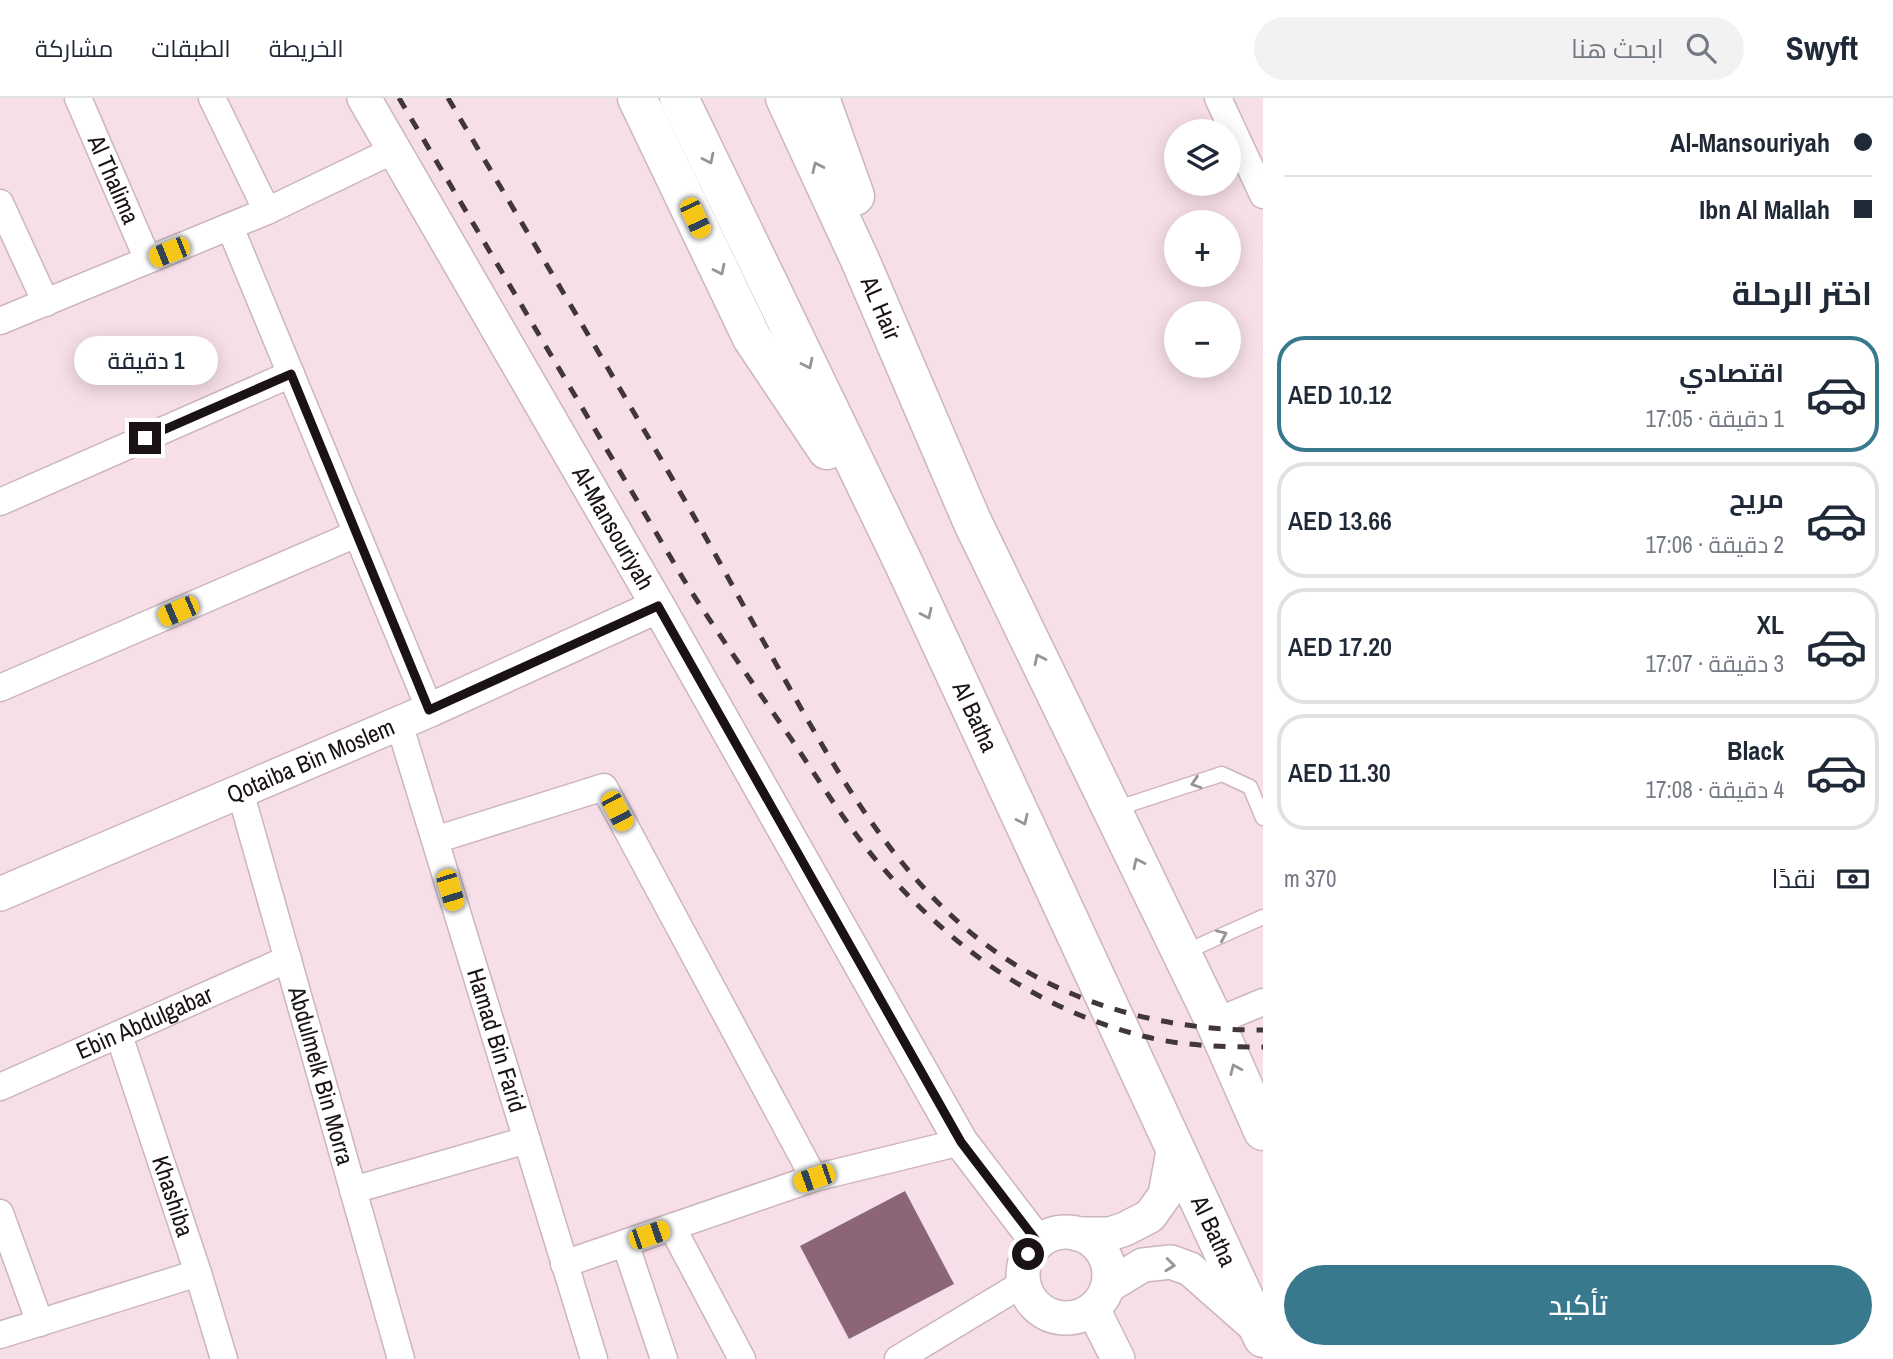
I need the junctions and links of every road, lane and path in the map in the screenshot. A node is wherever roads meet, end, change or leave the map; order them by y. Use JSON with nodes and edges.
{"nodes":[{"id":1,"x":78,"y":98,"type":"edge"},
{"id":2,"x":212,"y":98,"type":"edge"},
{"id":3,"x":364,"y":98,"type":"edge"},
{"id":4,"x":637,"y":98,"type":"edge"},
{"id":5,"x":679,"y":98,"type":"edge"},
{"id":6,"x":785,"y":98,"type":"edge"},
{"id":7,"x":820,"y":98,"type":"edge"},
{"id":8,"x":1218,"y":98,"type":"edge"},
{"id":9,"x":394,"y":150,"type":"junction"},
{"id":10,"x":1263,"y":195,"type":"edge"},
{"id":11,"x":0,"y":203,"type":"edge"},
{"id":12,"x":267,"y":211,"type":"junction"},
{"id":13,"x":230,"y":227,"type":"junction"},
{"id":14,"x":148,"y":260,"type":"junction"},
{"id":15,"x":46,"y":303,"type":"junction"},
{"id":16,"x":0,"y":321,"type":"edge"},
{"id":17,"x":291,"y":374,"type":"junction"},
{"id":18,"x":0,"y":502,"type":"edge"},
{"id":19,"x":972,"y":521,"type":"junction"},
{"id":20,"x":356,"y":534,"type":"junction"},
{"id":21,"x":904,"y":564,"type":"junction"},
{"id":22,"x":658,"y":606,"type":"junction"},
{"id":23,"x":0,"y":688,"type":"edge"},
{"id":24,"x":429,"y":710,"type":"junction"},
{"id":25,"x":399,"y":723,"type":"junction"},
{"id":26,"x":240,"y":791,"type":"junction"},
{"id":27,"x":1112,"y":810,"type":"junction"},
{"id":28,"x":1263,"y":818,"type":"edge"},
{"id":29,"x":435,"y":841,"type":"junction"},
{"id":30,"x":0,"y":894,"type":"edge"},
{"id":31,"x":1263,"y":917,"type":"edge"},
{"id":32,"x":1182,"y":953,"type":"junction"},
{"id":33,"x":288,"y":960,"type":"junction"},
{"id":34,"x":1263,"y":1002,"type":"edge"},
{"id":35,"x":1215,"y":1022,"type":"junction"},
{"id":36,"x":118,"y":1035,"type":"junction"},
{"id":37,"x":0,"y":1087,"type":"edge"},
{"id":38,"x":1263,"y":1131,"type":"edge"},
{"id":39,"x":527,"y":1140,"type":"junction"},
{"id":40,"x":961,"y":1142,"type":"junction"},
{"id":41,"x":1174,"y":1146,"type":"junction"},
{"id":42,"x":814,"y":1178,"type":"junction"},
{"id":43,"x":353,"y":1191,"type":"junction"},
{"id":44,"x":0,"y":1213,"type":"edge"},
{"id":45,"x":672,"y":1227,"type":"junction"},
{"id":46,"x":1077,"y":1234,"type":"junction"},
{"id":47,"x":625,"y":1243,"type":"junction"},
{"id":48,"x":1038,"y":1243,"type":"junction"},
{"id":49,"x":564,"y":1264,"type":"junction"},
{"id":50,"x":198,"y":1273,"type":"junction"},
{"id":51,"x":1024,"y":1283,"type":"junction"},
{"id":52,"x":1101,"y":1298,"type":"junction"},
{"id":53,"x":40,"y":1323,"type":"junction"},
{"id":54,"x":1261,"y":1334,"type":"edge"},
{"id":55,"x":0,"y":1335,"type":"edge"},
{"id":56,"x":224,"y":1359,"type":"edge"},
{"id":57,"x":401,"y":1359,"type":"edge"},
{"id":58,"x":594,"y":1359,"type":"edge"},
{"id":59,"x":664,"y":1359,"type":"edge"},
{"id":60,"x":742,"y":1359,"type":"edge"},
{"id":61,"x":898,"y":1359,"type":"edge"},
{"id":62,"x":1118,"y":1359,"type":"edge"}],
"edges":[{"from":1,"to":14,"type":"street","name":"Al Thalima"},
{"from":2,"to":12,"type":"street"},
{"from":3,"to":9,"type":"street","name":"Al-Mansouriyah"},
{"from":4,"to":21,"type":"main road","one_way":true},
{"from":5,"to":21,"type":"main road","name":"Al Batha","one_way":true},
{"from":19,"to":6,"type":"main road","name":"AL Hair","one_way":true},
{"from":7,"to":19,"type":"main road"},
{"from":8,"to":10,"type":"street"},
{"from":9,"to":12,"type":"street"},
{"from":9,"to":22,"type":"street","name":"Al-Mansouriyah"},
{"from":11,"to":15,"type":"street"},
{"from":12,"to":13,"type":"street"},
{"from":13,"to":14,"type":"street"},
{"from":13,"to":17,"type":"street"},
{"from":14,"to":15,"type":"street"},
{"from":15,"to":16,"type":"street"},
{"from":17,"to":18,"type":"street"},
{"from":17,"to":20,"type":"street"},
{"from":27,"to":19,"type":"main road","one_way":true},
{"from":20,"to":23,"type":"street"},
{"from":20,"to":24,"type":"street"},
{"from":21,"to":41,"type":"main road","name":"Al Batha","one_way":true},
{"from":22,"to":24,"type":"street","name":"Qotaiba Bin Moslem"},
{"from":22,"to":40,"type":"street","name":"Al-Mansouriyah"},
{"from":24,"to":25,"type":"street","name":"Qotaiba Bin Moslem"},
{"from":25,"to":26,"type":"street","name":"Qotaiba Bin Moslem"},
{"from":25,"to":29,"type":"street","name":"Hamad Bin Farid"},
{"from":26,"to":30,"type":"street","name":"Qotaiba Bin Moslem"},
{"from":26,"to":33,"type":"street","name":"Abdulmelk Bin Morra"},
{"from":28,"to":27,"type":"lane","one_way":true},
{"from":32,"to":27,"type":"main road","one_way":true},
{"from":29,"to":39,"type":"street","name":"Hamad Bin Farid"},
{"from":29,"to":42,"type":"street"},
{"from":32,"to":31,"type":"lane","one_way":true},
{"from":32,"to":35,"type":"main road"},
{"from":33,"to":36,"type":"street","name":"Ebin Abdulgabar"},
{"from":33,"to":43,"type":"street","name":"Abdulmelk Bin Morra"},
{"from":34,"to":35,"type":"street"},
{"from":38,"to":35,"type":"main road","one_way":true},
{"from":36,"to":37,"type":"street","name":"Ebin Abdulgabar"},
{"from":36,"to":50,"type":"street","name":"Khashiba"},
{"from":39,"to":43,"type":"street"},
{"from":39,"to":49,"type":"street","name":"Hamad Bin Farid"},
{"from":40,"to":42,"type":"street"},
{"from":40,"to":48,"type":"street","name":"Al-Mansouriyah"},
{"from":41,"to":46,"type":"street"},
{"from":41,"to":54,"type":"main road","name":"Al Batha"},
{"from":42,"to":45,"type":"street"},
{"from":43,"to":57,"type":"street","name":"Abdulmelk Bin Morra"},
{"from":44,"to":53,"type":"street"},
{"from":45,"to":47,"type":"street"},
{"from":45,"to":60,"type":"street"},
{"from":46,"to":48,"type":"street"},
{"from":46,"to":52,"type":"street"},
{"from":47,"to":49,"type":"street"},
{"from":47,"to":59,"type":"street"},
{"from":48,"to":51,"type":"street"},
{"from":49,"to":58,"type":"street","name":"Hamad Bin Farid"},
{"from":50,"to":53,"type":"street"},
{"from":50,"to":56,"type":"street","name":"Khashiba"},
{"from":51,"to":52,"type":"street"},
{"from":51,"to":61,"type":"street"},
{"from":52,"to":54,"type":"street","one_way":true},
{"from":52,"to":62,"type":"street"},
{"from":53,"to":55,"type":"street"}]}
